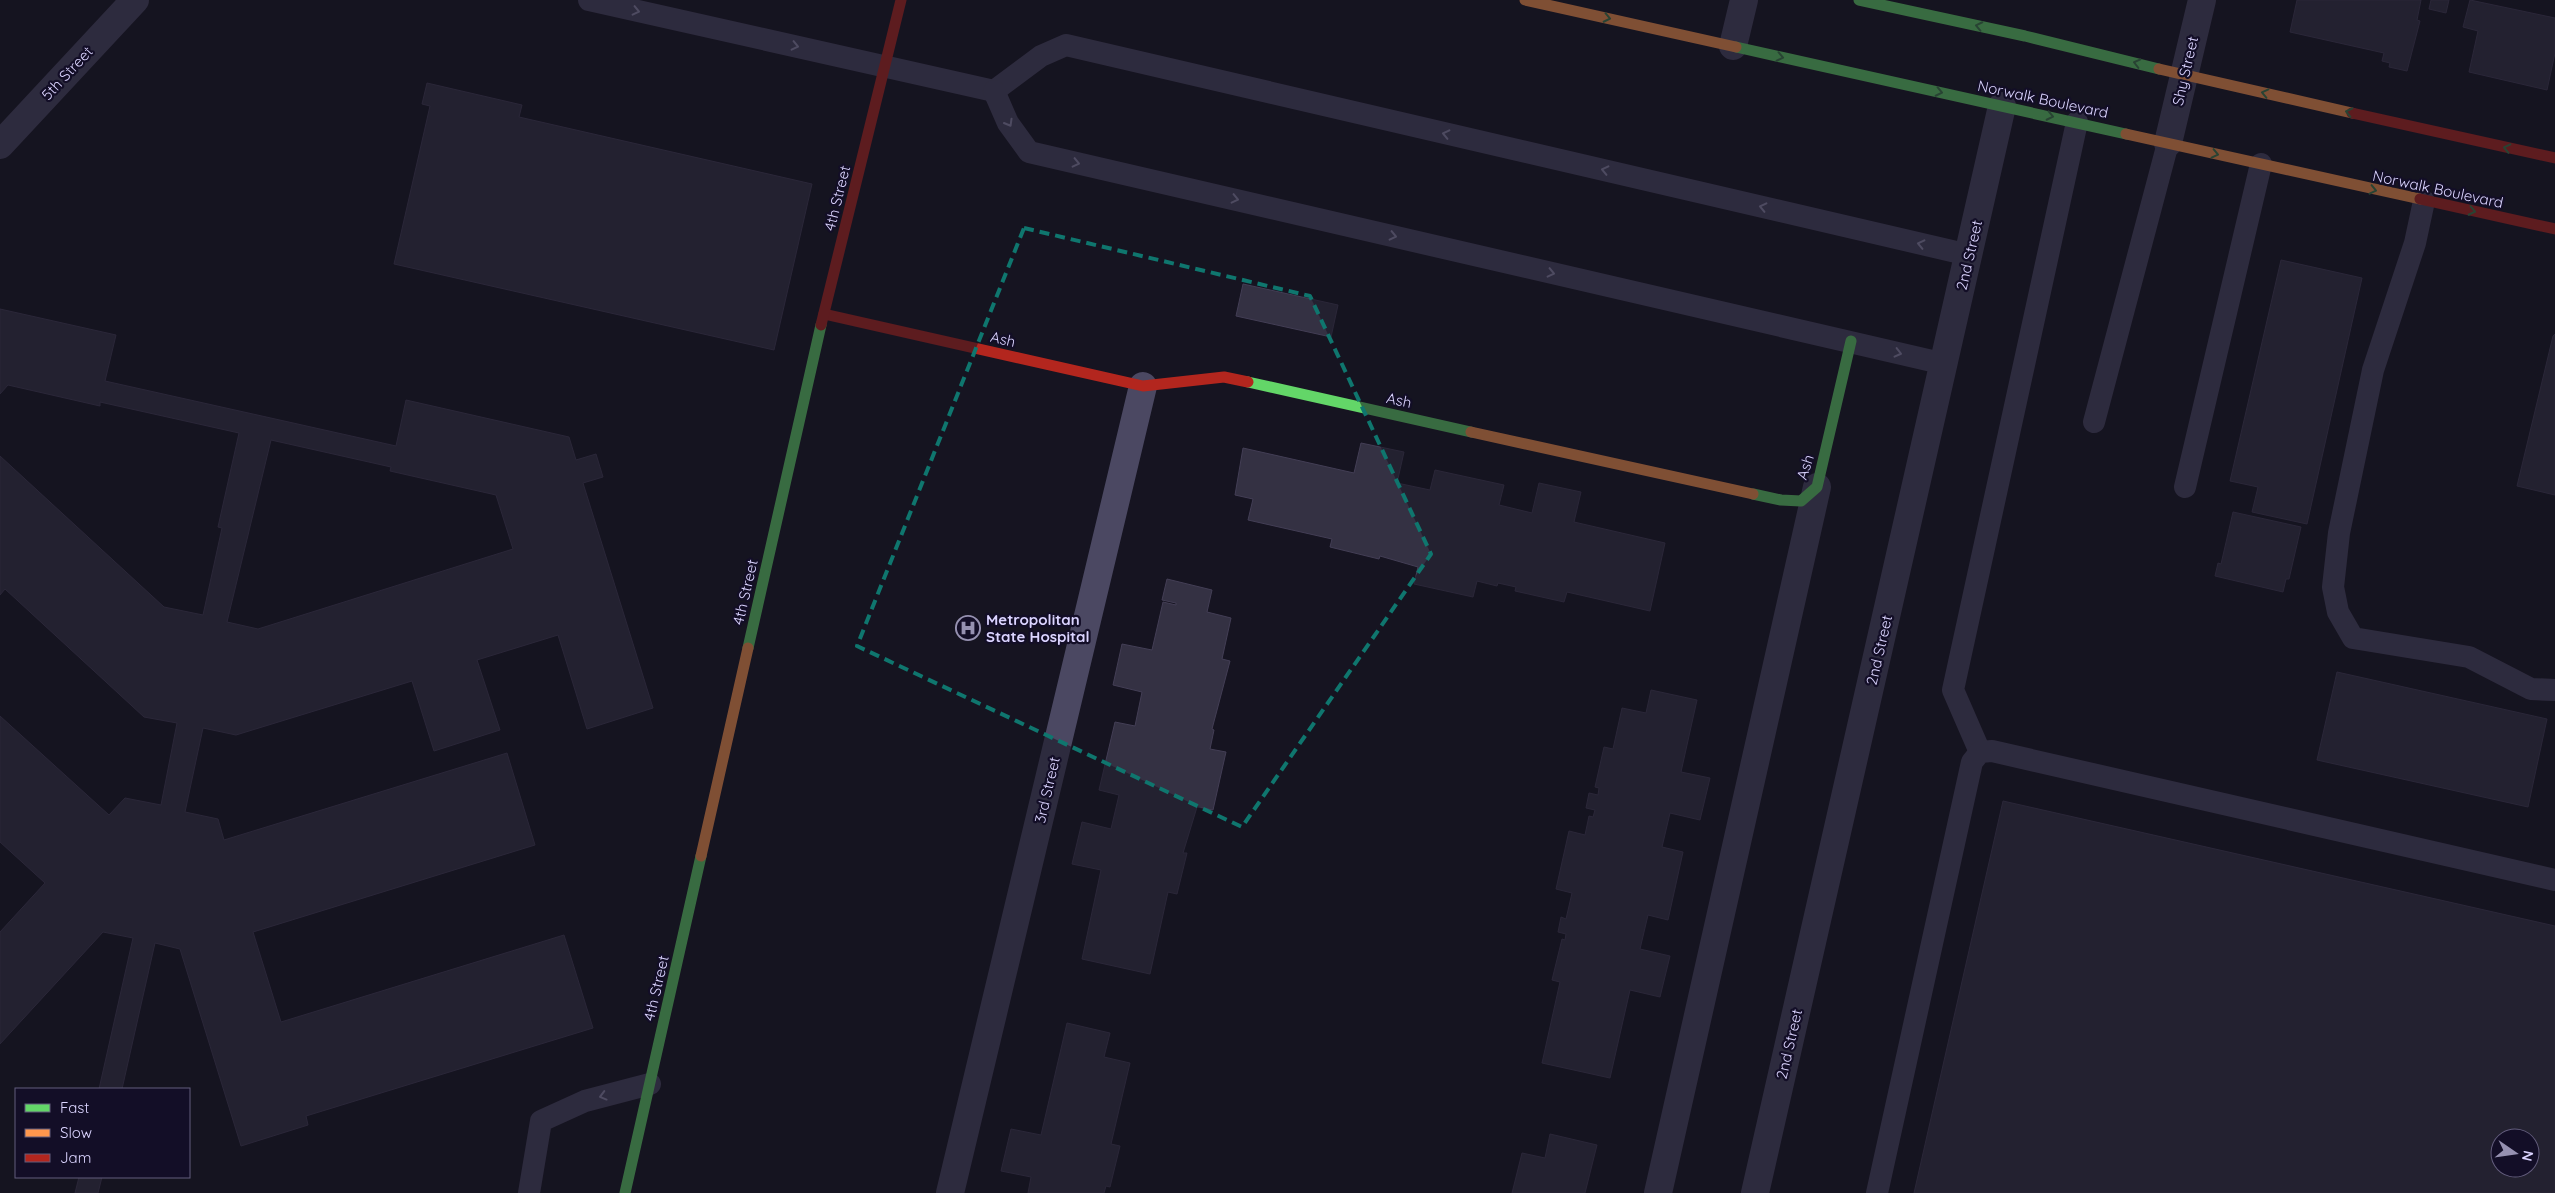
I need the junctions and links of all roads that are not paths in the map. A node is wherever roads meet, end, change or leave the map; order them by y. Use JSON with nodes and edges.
{"nodes":[{"id":1,"x":135,"y":0,"type":"edge"},
{"id":2,"x":589,"y":0,"type":"edge"},
{"id":3,"x":901,"y":0,"type":"edge"},
{"id":4,"x":1525,"y":0,"type":"edge"},
{"id":5,"x":1744,"y":0,"type":"edge"},
{"id":6,"x":1859,"y":0,"type":"edge"},
{"id":7,"x":2202,"y":0,"type":"edge"},
{"id":8,"x":1732,"y":46,"type":"junction"},
{"id":9,"x":885,"y":67,"type":"junction"},
{"id":10,"x":2184,"y":75,"type":"junction"},
{"id":11,"x":994,"y":92,"type":"junction"},
{"id":12,"x":2002,"y":106,"type":"junction"},
{"id":13,"x":2077,"y":122,"type":"junction"},
{"id":14,"x":2168,"y":143,"type":"junction"},
{"id":15,"x":0,"y":145,"type":"edge"},
{"id":16,"x":2555,"y":158,"type":"edge"},
{"id":17,"x":2261,"y":164,"type":"junction"},
{"id":18,"x":2424,"y":202,"type":"junction"},
{"id":19,"x":2555,"y":229,"type":"edge"},
{"id":20,"x":1969,"y":255,"type":"junction"},
{"id":21,"x":824,"y":314,"type":"junction"},
{"id":22,"x":1851,"y":341,"type":"junction"},
{"id":23,"x":1945,"y":364,"type":"junction"},
{"id":24,"x":1143,"y":386,"type":"junction"},
{"id":25,"x":2094,"y":422,"type":"dead end"},
{"id":26,"x":1817,"y":487,"type":"junction"},
{"id":27,"x":2185,"y":487,"type":"dead end"},
{"id":28,"x":2555,"y":690,"type":"edge"},
{"id":29,"x":1980,"y":752,"type":"junction"},
{"id":30,"x":2555,"y":880,"type":"edge"},
{"id":31,"x":650,"y":1084,"type":"junction"},
{"id":32,"x":529,"y":1193,"type":"edge"},
{"id":33,"x":625,"y":1193,"type":"edge"},
{"id":34,"x":950,"y":1193,"type":"edge"},
{"id":35,"x":1658,"y":1193,"type":"edge"},
{"id":36,"x":1755,"y":1193,"type":"edge"},
{"id":37,"x":1877,"y":1193,"type":"edge"}],
"edges":[{"from":1,"to":15,"type":"street","name":"5th Street"},
{"from":2,"to":9,"type":"lane","one_way":true},
{"from":3,"to":9,"type":"street","name":"4th Street"},
{"from":4,"to":8,"type":"street","name":"Norwalk Boulevard","one_way":true},
{"from":5,"to":8,"type":"street"},
{"from":10,"to":6,"type":"street","one_way":true},
{"from":7,"to":10,"type":"street","name":"Shy Street"},
{"from":8,"to":12,"type":"street","name":"Norwalk Boulevard","one_way":true},
{"from":9,"to":11,"type":"lane"},
{"from":9,"to":21,"type":"street","name":"4th Street"},
{"from":10,"to":14,"type":"street","name":"Shy Street"},
{"from":16,"to":10,"type":"street","one_way":true},
{"from":20,"to":11,"type":"lane","one_way":true},
{"from":11,"to":22,"type":"lane","one_way":true},
{"from":12,"to":13,"type":"street","name":"Norwalk Boulevard","one_way":true},
{"from":12,"to":20,"type":"street","name":"2nd Street"},
{"from":13,"to":14,"type":"street","name":"Norwalk Boulevard"},
{"from":13,"to":29,"type":"lane"},
{"from":14,"to":17,"type":"street","name":"Norwalk Boulevard","one_way":true},
{"from":14,"to":25,"type":"lane"},
{"from":17,"to":18,"type":"street","name":"Norwalk Boulevard","one_way":true},
{"from":17,"to":27,"type":"lane"},
{"from":18,"to":19,"type":"street","name":"Norwalk Boulevard","one_way":true},
{"from":18,"to":28,"type":"lane"},
{"from":20,"to":23,"type":"street","name":"2nd Street"},
{"from":21,"to":24,"type":"street","name":"Ash"},
{"from":21,"to":31,"type":"street","name":"4th Street"},
{"from":22,"to":23,"type":"lane","one_way":true},
{"from":22,"to":26,"type":"street","name":"Ash"},
{"from":23,"to":36,"type":"street","name":"2nd Street"},
{"from":24,"to":26,"type":"street","name":"Ash"},
{"from":24,"to":34,"type":"street","name":"3rd Street"},
{"from":26,"to":35,"type":"street"},
{"from":29,"to":30,"type":"lane"},
{"from":29,"to":37,"type":"lane"},
{"from":31,"to":32,"type":"lane","one_way":true},
{"from":31,"to":33,"type":"street","name":"4th Street"}]}
